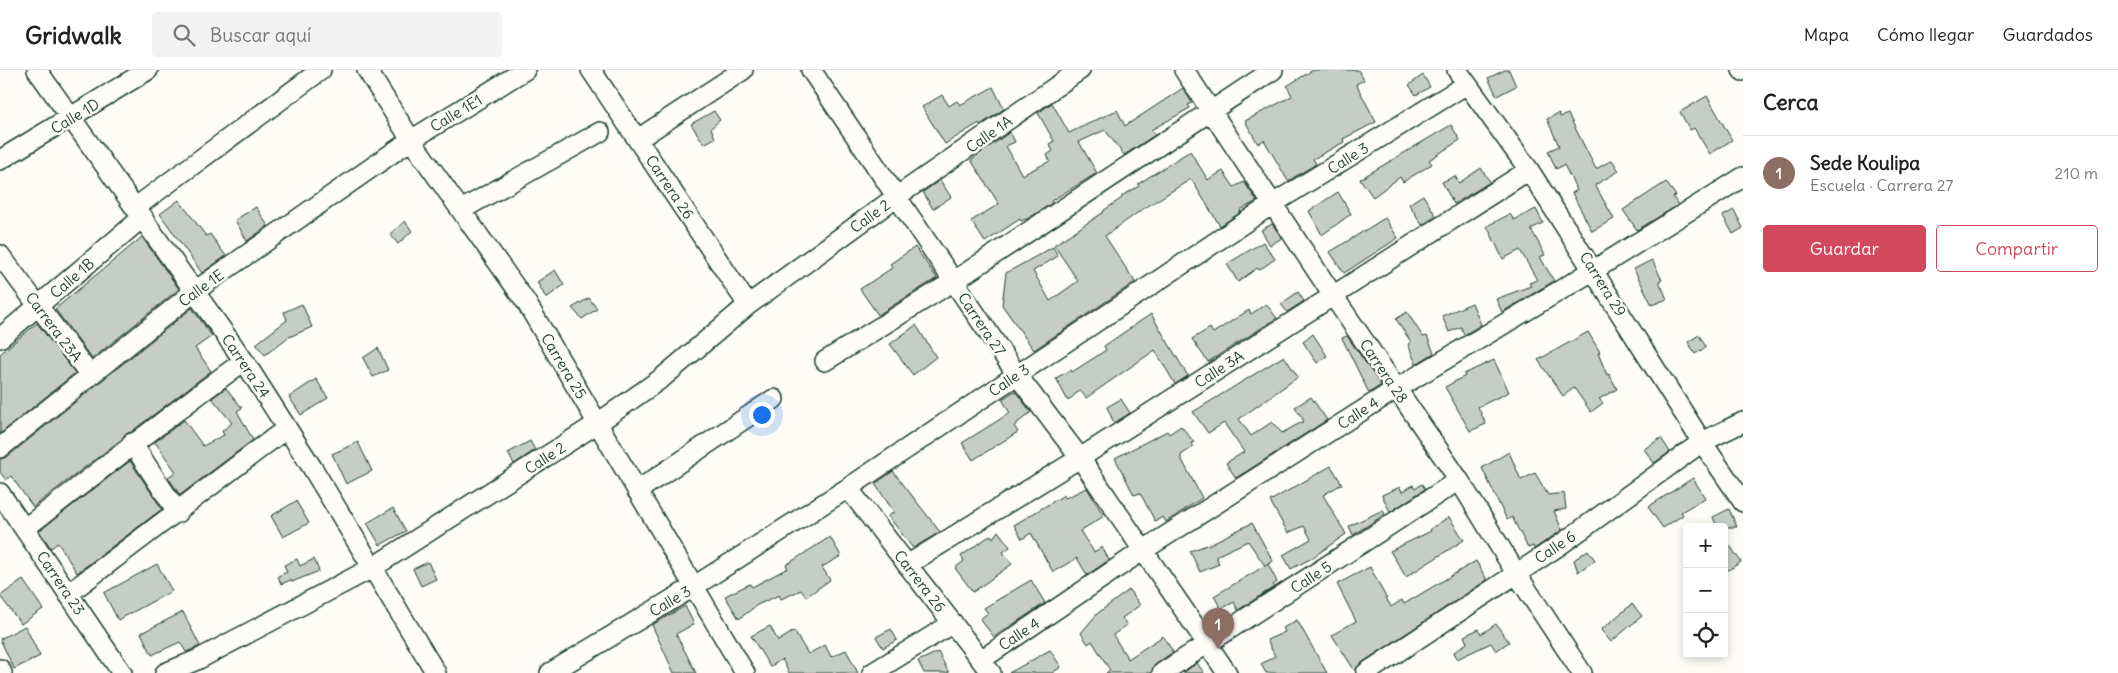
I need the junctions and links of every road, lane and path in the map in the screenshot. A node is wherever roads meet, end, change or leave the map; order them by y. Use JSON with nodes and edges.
{"nodes":[{"id":1,"x":38,"y":70,"type":"edge"},
{"id":2,"x":148,"y":70,"type":"edge"},
{"id":3,"x":321,"y":70,"type":"edge"},
{"id":4,"x":367,"y":70,"type":"edge"},
{"id":5,"x":526,"y":70,"type":"edge"},
{"id":6,"x":591,"y":70,"type":"edge"},
{"id":7,"x":743,"y":70,"type":"edge"},
{"id":8,"x":811,"y":70,"type":"edge"},
{"id":9,"x":1080,"y":70,"type":"edge"},
{"id":10,"x":1184,"y":70,"type":"edge"},
{"id":11,"x":1274,"y":70,"type":"edge"},
{"id":12,"x":1462,"y":77,"type":"edge"},
{"id":13,"x":1211,"y":110,"type":"junction"},
{"id":14,"x":71,"y":119,"type":"junction"},
{"id":15,"x":600,"y":132,"type":"dead end"},
{"id":16,"x":638,"y":139,"type":"junction"},
{"id":17,"x":411,"y":140,"type":"junction"},
{"id":18,"x":0,"y":160,"type":"edge"},
{"id":19,"x":1529,"y":170,"type":"junction"},
{"id":20,"x":1743,"y":177,"type":"edge"},
{"id":21,"x":896,"y":197,"type":"junction"},
{"id":22,"x":1274,"y":203,"type":"junction"},
{"id":23,"x":461,"y":210,"type":"junction"},
{"id":24,"x":139,"y":212,"type":"junction"},
{"id":25,"x":0,"y":255,"type":"edge"},
{"id":26,"x":1594,"y":270,"type":"junction"},
{"id":27,"x":954,"y":281,"type":"junction"},
{"id":28,"x":195,"y":291,"type":"junction"},
{"id":29,"x":1334,"y":297,"type":"junction"},
{"id":30,"x":748,"y":305,"type":"junction"},
{"id":31,"x":38,"y":307,"type":"junction"},
{"id":32,"x":0,"y":338,"type":"edge"},
{"id":33,"x":244,"y":361,"type":"junction"},
{"id":34,"x":825,"y":361,"type":"dead end"},
{"id":35,"x":90,"y":375,"type":"junction"},
{"id":36,"x":1017,"y":375,"type":"junction"},
{"id":37,"x":1396,"y":389,"type":"junction"},
{"id":38,"x":774,"y":399,"type":"dead end"},
{"id":39,"x":1743,"y":422,"type":"edge"},
{"id":40,"x":598,"y":423,"type":"junction"},
{"id":41,"x":287,"y":428,"type":"junction"},
{"id":42,"x":1702,"y":442,"type":"junction"},
{"id":43,"x":132,"y":443,"type":"junction"},
{"id":44,"x":0,"y":448,"type":"edge"},
{"id":45,"x":1080,"y":458,"type":"junction"},
{"id":46,"x":1460,"y":480,"type":"junction"},
{"id":47,"x":848,"y":488,"type":"junction"},
{"id":48,"x":638,"y":491,"type":"junction"},
{"id":49,"x":0,"y":493,"type":"edge"},
{"id":50,"x":1743,"y":502,"type":"edge"},
{"id":51,"x":178,"y":513,"type":"junction"},
{"id":52,"x":25,"y":528,"type":"junction"},
{"id":53,"x":1142,"y":552,"type":"junction"},
{"id":54,"x":907,"y":565,"type":"junction"},
{"id":55,"x":372,"y":568,"type":"junction"},
{"id":56,"x":1516,"y":573,"type":"junction"},
{"id":57,"x":693,"y":588,"type":"junction"},
{"id":58,"x":68,"y":594,"type":"junction"},
{"id":59,"x":953,"y":624,"type":"junction"},
{"id":60,"x":1206,"y":645,"type":"junction"},
{"id":61,"x":986,"y":667,"type":"edge"},
{"id":62,"x":0,"y":669,"type":"edge"},
{"id":63,"x":2,"y":673,"type":"edge"},
{"id":64,"x":122,"y":673,"type":"edge"},
{"id":65,"x":164,"y":673,"type":"edge"},
{"id":66,"x":436,"y":673,"type":"edge"},
{"id":67,"x":550,"y":673,"type":"edge"},
{"id":68,"x":745,"y":673,"type":"edge"},
{"id":69,"x":872,"y":673,"type":"edge"},
{"id":70,"x":1162,"y":673,"type":"edge"},
{"id":71,"x":1226,"y":673,"type":"edge"},
{"id":72,"x":1366,"y":673,"type":"edge"},
{"id":73,"x":1582,"y":673,"type":"edge"}],
"edges":[{"from":1,"to":14,"type":"street","name":"Carrera 24"},
{"from":2,"to":14,"type":"street","name":"Calle 1D"},
{"from":3,"to":24,"type":"street","name":"Calle 1B"},
{"from":4,"to":17,"type":"street","name":"Carrera 25"},
{"from":5,"to":17,"type":"street","name":"Calle 1E1"},
{"from":6,"to":16,"type":"street","name":"Carrera 26"},
{"from":7,"to":16,"type":"street"},
{"from":8,"to":21,"type":"street","name":"Carrera 27"},
{"from":9,"to":21,"type":"street","name":"Calle 1A"},
{"from":10,"to":13,"type":"street","name":"Carrera 28"},
{"from":11,"to":13,"type":"street"},
{"from":12,"to":19,"type":"street","name":"Carrera 29"},
{"from":12,"to":22,"type":"street","name":"Calle 3"},
{"from":13,"to":22,"type":"street","name":"Carrera 28"},
{"from":13,"to":27,"type":"street"},
{"from":14,"to":18,"type":"street","name":"Calle 1D"},
{"from":14,"to":24,"type":"street","name":"Carrera 24"},
{"from":15,"to":23,"type":"street"},
{"from":16,"to":30,"type":"street","name":"Carrera 26"},
{"from":17,"to":23,"type":"street","name":"Carrera 25"},
{"from":17,"to":28,"type":"street","name":"Calle 1E"},
{"from":19,"to":26,"type":"street","name":"Carrera 29"},
{"from":19,"to":29,"type":"street","name":"Calle 3A"},
{"from":20,"to":26,"type":"street","name":"Calle 4"},
{"from":21,"to":27,"type":"street","name":"Carrera 27"},
{"from":21,"to":30,"type":"street","name":"Calle 2"},
{"from":22,"to":29,"type":"street","name":"Carrera 28"},
{"from":22,"to":36,"type":"street","name":"Calle 3"},
{"from":23,"to":40,"type":"street","name":"Carrera 25"},
{"from":24,"to":28,"type":"street","name":"Carrera 24"},
{"from":24,"to":31,"type":"street","name":"Calle 1B"},
{"from":25,"to":31,"type":"street","name":"Carrera 23A"},
{"from":26,"to":37,"type":"street","name":"Calle 4"},
{"from":26,"to":42,"type":"street","name":"Carrera 29"},
{"from":27,"to":34,"type":"street"},
{"from":27,"to":36,"type":"street","name":"Carrera 27"},
{"from":28,"to":33,"type":"street","name":"Carrera 24"},
{"from":28,"to":35,"type":"street","name":"Calle 1E"},
{"from":29,"to":37,"type":"street","name":"Carrera 28"},
{"from":29,"to":45,"type":"street","name":"Calle 3A"},
{"from":30,"to":40,"type":"street","name":"Calle 2"},
{"from":31,"to":32,"type":"street","name":"Calle 1B"},
{"from":31,"to":35,"type":"street","name":"Carrera 23A"},
{"from":33,"to":41,"type":"street","name":"Carrera 24"},
{"from":33,"to":43,"type":"street"},
{"from":35,"to":44,"type":"street","name":"Calle 1E"},
{"from":36,"to":45,"type":"street","name":"Carrera 27"},
{"from":36,"to":47,"type":"street","name":"Calle 3"},
{"from":37,"to":46,"type":"street","name":"Carrera 28"},
{"from":37,"to":53,"type":"street","name":"Calle 4"},
{"from":38,"to":48,"type":"street"},
{"from":39,"to":42,"type":"street","name":"Calle 6"},
{"from":40,"to":48,"type":"street","name":"Carrera 25"},
{"from":40,"to":55,"type":"street","name":"Calle 2"},
{"from":41,"to":51,"type":"street"},
{"from":41,"to":55,"type":"street","name":"Carrera 24"},
{"from":42,"to":50,"type":"street","name":"Carrera 29"},
{"from":42,"to":56,"type":"street","name":"Calle 6"},
{"from":43,"to":51,"type":"street"},
{"from":43,"to":52,"type":"street"},
{"from":45,"to":53,"type":"street","name":"Carrera 27"},
{"from":45,"to":54,"type":"street","name":"Calle 3A"},
{"from":46,"to":56,"type":"street","name":"Carrera 28"},
{"from":46,"to":60,"type":"street","name":"Calle 5"},
{"from":47,"to":54,"type":"street","name":"Carrera 26"},
{"from":47,"to":57,"type":"street","name":"Calle 3"},
{"from":48,"to":57,"type":"street","name":"Carrera 25"},
{"from":49,"to":52,"type":"street","name":"Carrera 23"},
{"from":51,"to":58,"type":"street"},
{"from":52,"to":58,"type":"street","name":"Carrera 23"},
{"from":53,"to":60,"type":"street","name":"Carrera 27"},
{"from":53,"to":61,"type":"street","name":"Calle 4"},
{"from":54,"to":59,"type":"street","name":"Carrera 26"},
{"from":55,"to":65,"type":"street","name":"Calle 2"},
{"from":55,"to":66,"type":"street","name":"Carrera 24"},
{"from":56,"to":72,"type":"street","name":"Calle 6"},
{"from":56,"to":73,"type":"street","name":"Carrera 28"},
{"from":57,"to":67,"type":"street","name":"Calle 3"},
{"from":57,"to":68,"type":"street","name":"Carrera 25"},
{"from":58,"to":64,"type":"street","name":"Carrera 23"},
{"from":59,"to":61,"type":"street","name":"Carrera 26"},
{"from":59,"to":69,"type":"street"},
{"from":60,"to":70,"type":"street","name":"Calle 5"},
{"from":60,"to":71,"type":"street","name":"Carrera 27"},
{"from":62,"to":63,"type":"street"}]}
